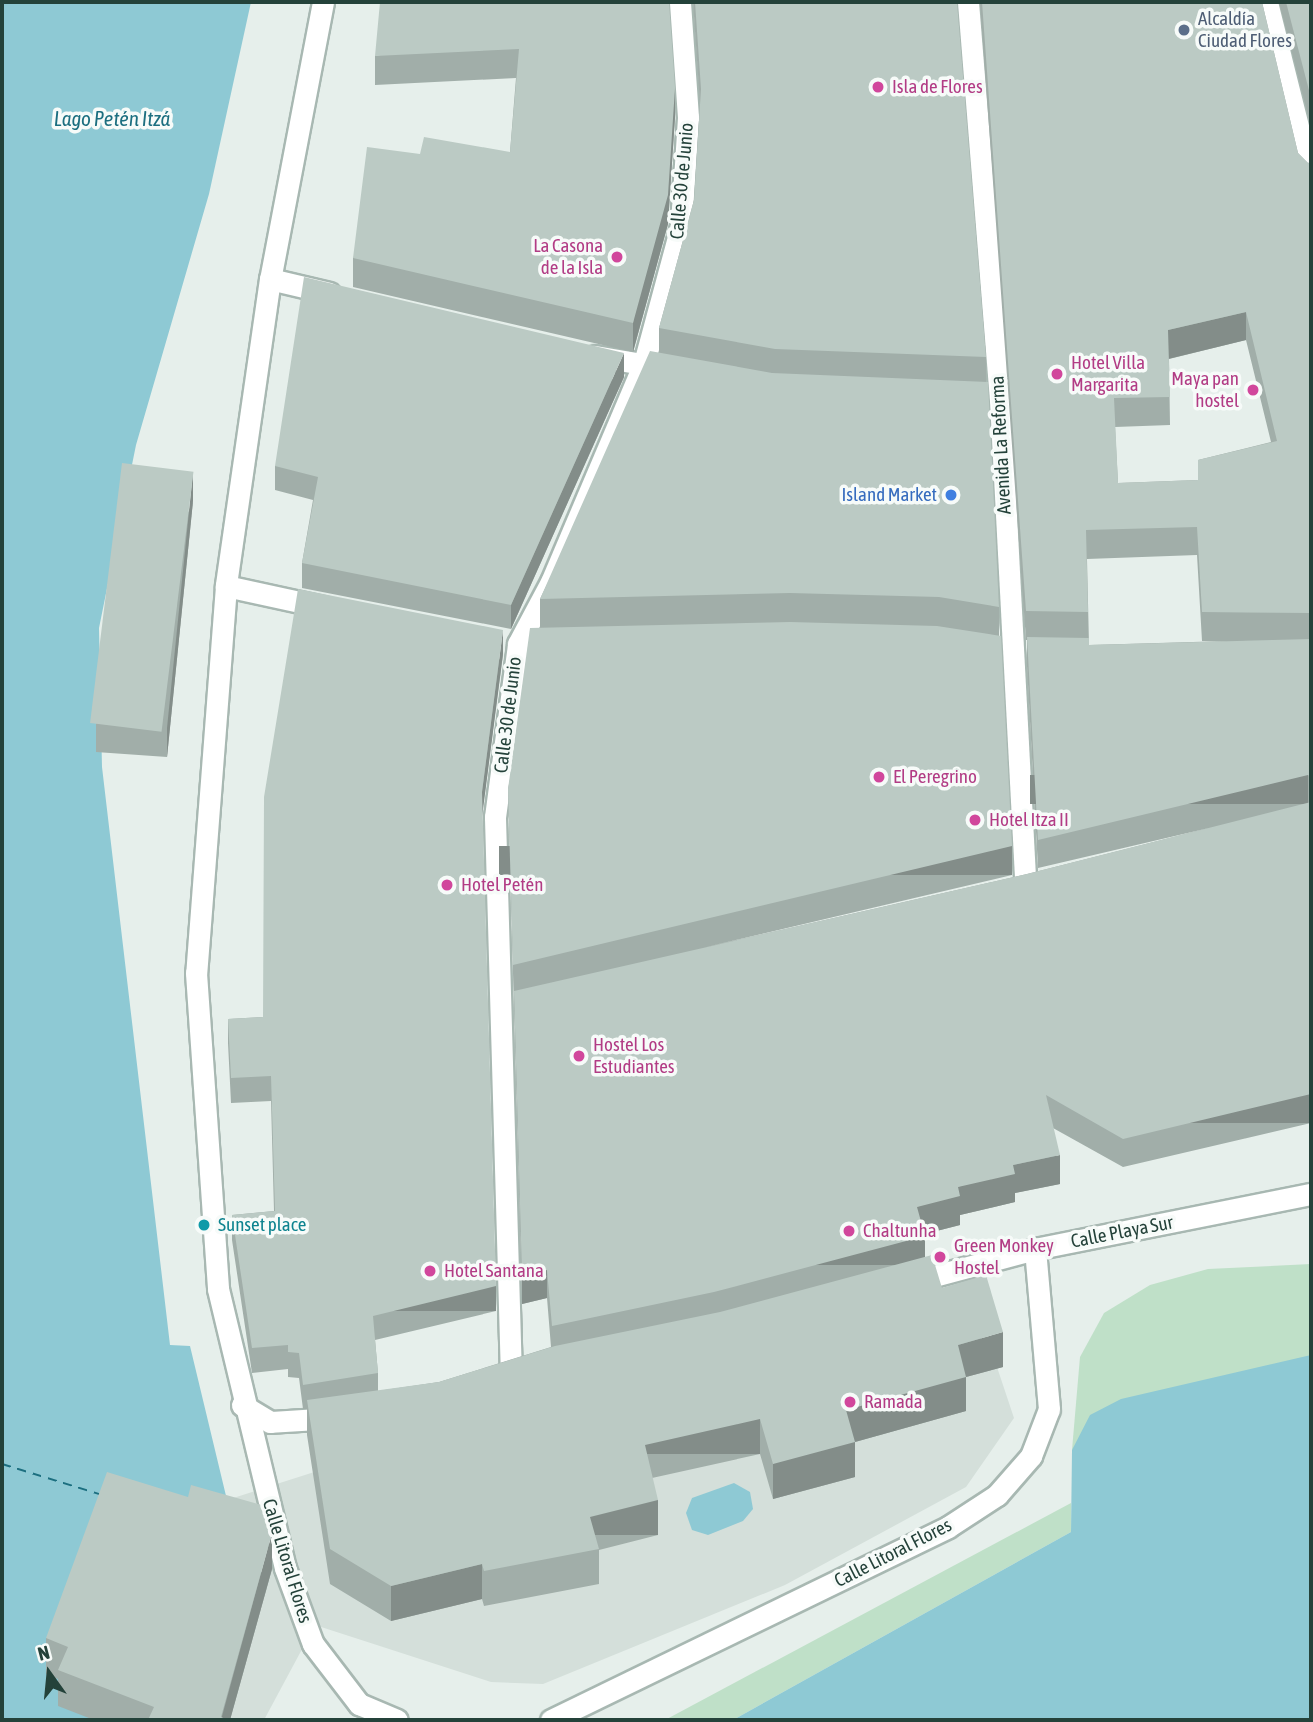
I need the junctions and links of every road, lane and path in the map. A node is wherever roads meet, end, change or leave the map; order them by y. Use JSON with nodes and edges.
{"nodes":[{"id":1,"x":323,"y":2,"type":"edge"},
{"id":2,"x":680,"y":2,"type":"edge"},
{"id":3,"x":968,"y":2,"type":"edge"},
{"id":4,"x":1267,"y":2,"type":"edge"},
{"id":5,"x":1311,"y":179,"type":"edge"},
{"id":6,"x":270,"y":279,"type":"junction"},
{"id":7,"x":357,"y":299,"type":"edge"},
{"id":8,"x":578,"y":354,"type":"edge"},
{"id":9,"x":645,"y":363,"type":"junction"},
{"id":10,"x":683,"y":372,"type":"edge"},
{"id":11,"x":974,"y":399,"type":"edge"},
{"id":12,"x":1000,"y":400,"type":"junction"},
{"id":13,"x":226,"y":586,"type":"junction"},
{"id":14,"x":343,"y":610,"type":"edge"},
{"id":15,"x":491,"y":638,"type":"edge"},
{"id":16,"x":518,"y":644,"type":"junction"},
{"id":17,"x":544,"y":644,"type":"edge"},
{"id":18,"x":986,"y":649,"type":"edge"},
{"id":19,"x":1010,"y":653,"type":"junction"},
{"id":20,"x":1038,"y":653,"type":"edge"},
{"id":21,"x":1052,"y":883,"type":"edge"},
{"id":22,"x":1026,"y":890,"type":"junction"},
{"id":23,"x":999,"y":896,"type":"edge"},
{"id":24,"x":523,"y":1004,"type":"edge"},
{"id":25,"x":496,"y":1011,"type":"junction"},
{"id":26,"x":1311,"y":1194,"type":"edge"},
{"id":27,"x":1035,"y":1249,"type":"junction"},
{"id":28,"x":889,"y":1288,"type":"edge"},
{"id":29,"x":539,"y":1372,"type":"edge"},
{"id":30,"x":512,"y":1377,"type":"junction"},
{"id":31,"x":486,"y":1386,"type":"edge"},
{"id":32,"x":242,"y":1405,"type":"junction"},
{"id":33,"x":354,"y":1415,"type":"edge"},
{"id":34,"x":397,"y":1720,"type":"edge"},
{"id":35,"x":551,"y":1720,"type":"edge"}],
"edges":[{"from":1,"to":6,"type":"street","name":"Calle Litoral Flores"},
{"from":2,"to":9,"type":"street","name":"Calle 30 de Junio"},
{"from":3,"to":12,"type":"street","name":"Avenida La Reforma"},
{"from":4,"to":5,"type":"street"},
{"from":6,"to":7,"type":"street"},
{"from":6,"to":13,"type":"street","name":"Calle Litoral Flores"},
{"from":8,"to":9,"type":"street"},
{"from":9,"to":10,"type":"street"},
{"from":9,"to":16,"type":"street","name":"Calle 30 de Junio"},
{"from":11,"to":12,"type":"street"},
{"from":12,"to":19,"type":"street","name":"Avenida La Reforma"},
{"from":13,"to":14,"type":"street"},
{"from":13,"to":32,"type":"street","name":"Calle Litoral Flores"},
{"from":15,"to":16,"type":"street"},
{"from":16,"to":17,"type":"street"},
{"from":16,"to":25,"type":"street","name":"Calle 30 de Junio"},
{"from":18,"to":19,"type":"street"},
{"from":19,"to":20,"type":"street"},
{"from":19,"to":22,"type":"street","name":"Avenida La Reforma"},
{"from":21,"to":22,"type":"street"},
{"from":22,"to":23,"type":"street"},
{"from":24,"to":25,"type":"street"},
{"from":25,"to":30,"type":"street","name":"Calle 30 de Junio"},
{"from":26,"to":27,"type":"street","name":"Calle Playa Sur"},
{"from":27,"to":28,"type":"street","name":"Calle Playa Sur"},
{"from":27,"to":35,"type":"street","name":"Calle Litoral Flores"},
{"from":29,"to":30,"type":"street"},
{"from":30,"to":31,"type":"street"},
{"from":32,"to":33,"type":"street"},
{"from":32,"to":34,"type":"street","name":"Calle Litoral Flores"}]}
